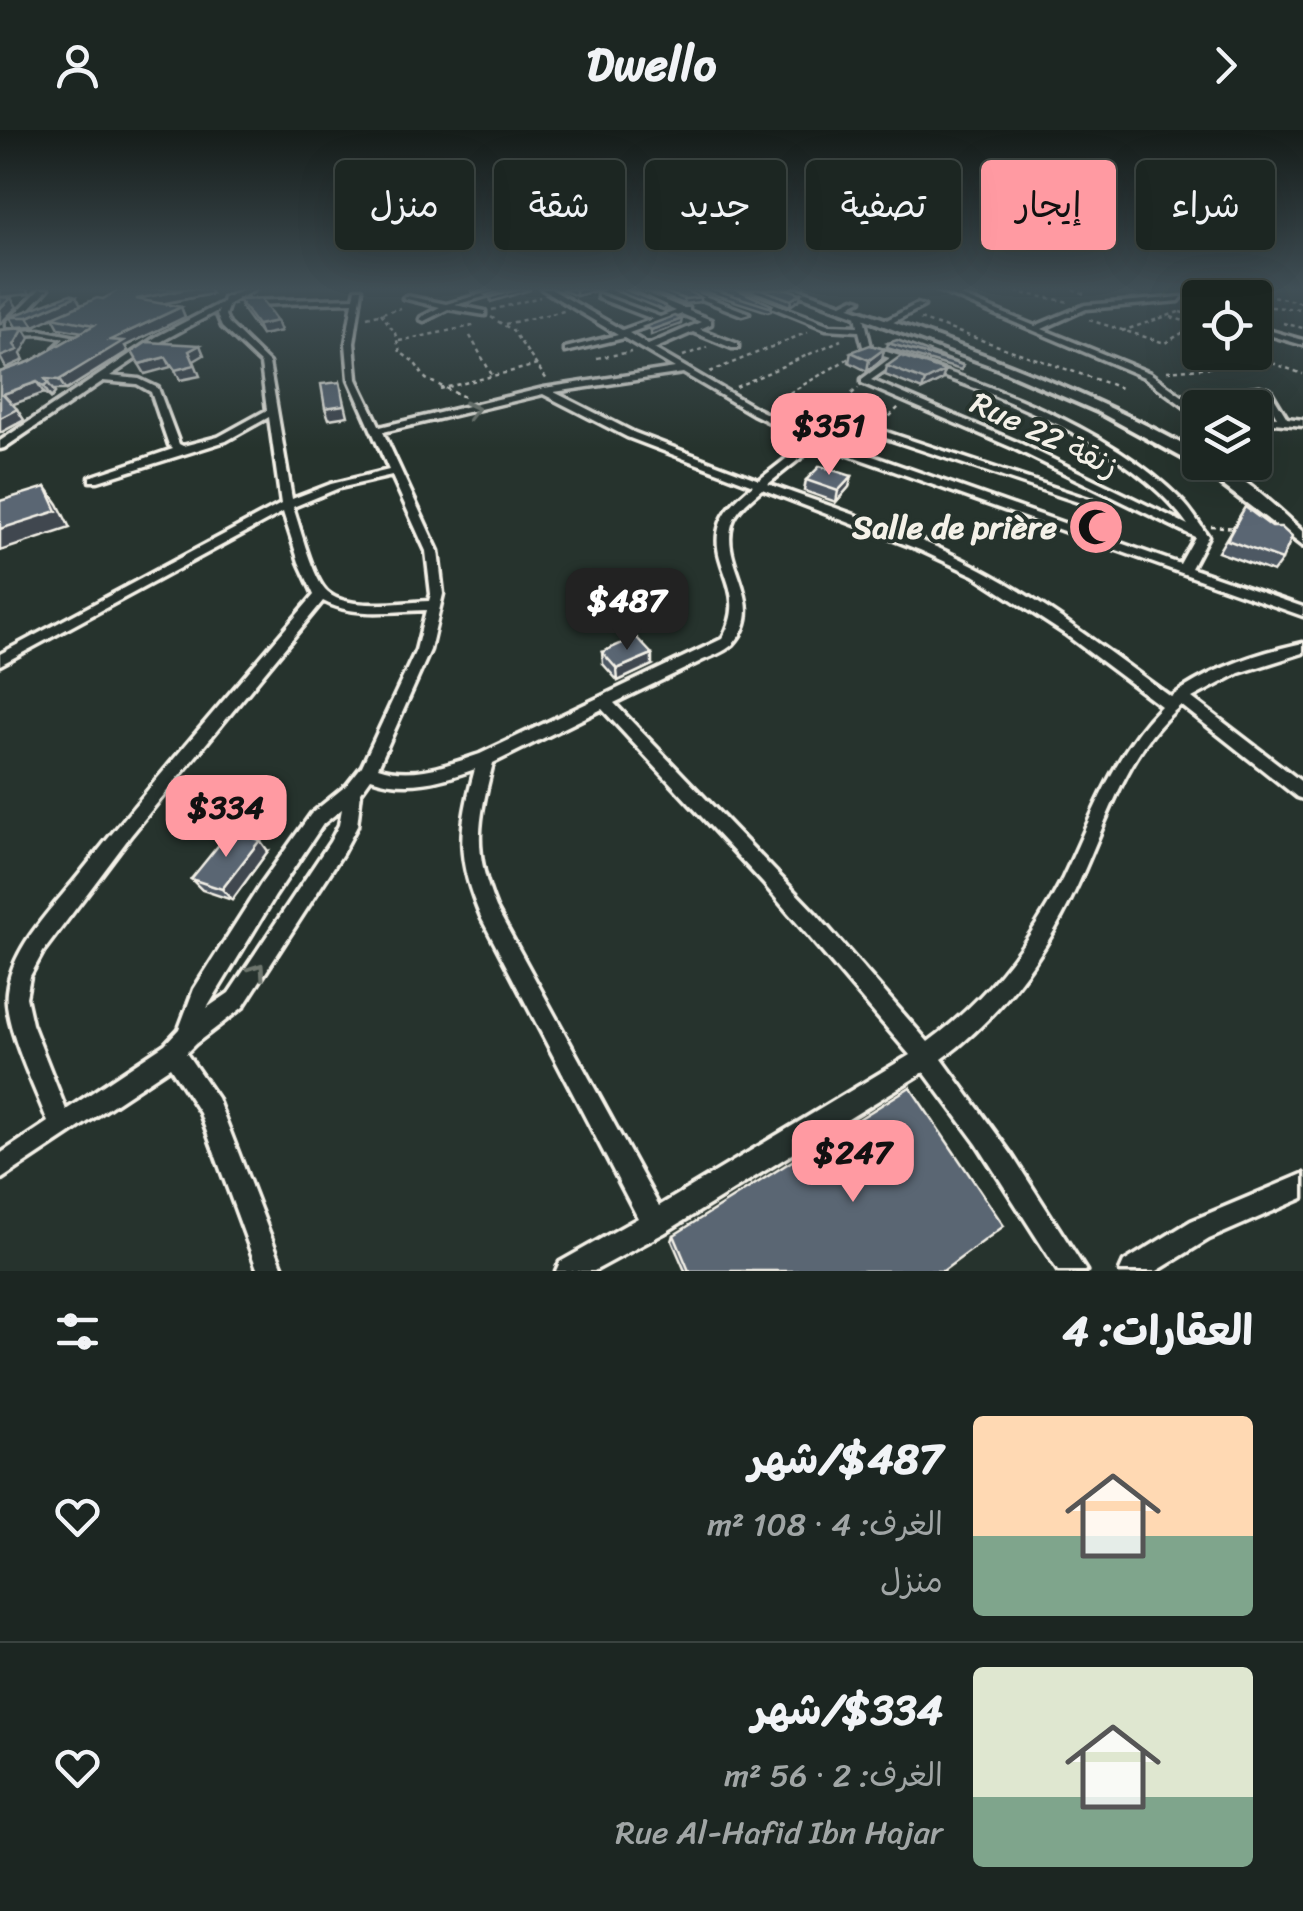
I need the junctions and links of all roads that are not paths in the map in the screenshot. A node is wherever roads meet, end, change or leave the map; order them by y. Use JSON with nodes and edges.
{"nodes":[{"id":1,"x":64,"y":342,"type":"edge"},
{"id":2,"x":157,"y":342,"type":"edge"},
{"id":3,"x":242,"y":342,"type":"edge"},
{"id":4,"x":352,"y":342,"type":"edge"},
{"id":5,"x":595,"y":342,"type":"edge"},
{"id":6,"x":638,"y":342,"type":"edge"},
{"id":7,"x":661,"y":342,"type":"edge"},
{"id":8,"x":726,"y":342,"type":"edge"},
{"id":9,"x":865,"y":342,"type":"edge"},
{"id":10,"x":930,"y":342,"type":"edge"},
{"id":11,"x":1070,"y":342,"type":"edge"},
{"id":12,"x":736,"y":346,"type":"dead end"},
{"id":13,"x":647,"y":348,"type":"junction"},
{"id":14,"x":568,"y":350,"type":"dead end"},
{"id":15,"x":51,"y":353,"type":"edge"},
{"id":16,"x":897,"y":357,"type":"junction"},
{"id":17,"x":683,"y":370,"type":"junction"},
{"id":18,"x":102,"y":378,"type":"junction"},
{"id":19,"x":548,"y":390,"type":"junction"},
{"id":20,"x":1182,"y":399,"type":"edge"},
{"id":21,"x":1272,"y":401,"type":"edge"},
{"id":22,"x":272,"y":411,"type":"junction"},
{"id":23,"x":829,"y":416,"type":"dead end"},
{"id":24,"x":1272,"y":420,"type":"edge"},
{"id":25,"x":1284,"y":421,"type":"junction"},
{"id":26,"x":1303,"y":423,"type":"edge"},
{"id":27,"x":376,"y":431,"type":"junction"},
{"id":28,"x":816,"y":440,"type":"junction"},
{"id":29,"x":2,"y":442,"type":"edge"},
{"id":30,"x":181,"y":450,"type":"junction"},
{"id":31,"x":1182,"y":452,"type":"edge"},
{"id":32,"x":394,"y":472,"type":"junction"},
{"id":33,"x":94,"y":479,"type":"dead end"},
{"id":34,"x":1230,"y":480,"type":"edge"},
{"id":35,"x":760,"y":487,"type":"junction"},
{"id":36,"x":287,"y":506,"type":"junction"},
{"id":37,"x":1103,"y":508,"type":"dead end"},
{"id":38,"x":1199,"y":531,"type":"junction"},
{"id":39,"x":1303,"y":541,"type":"edge"},
{"id":40,"x":1184,"y":568,"type":"junction"},
{"id":41,"x":322,"y":595,"type":"junction"},
{"id":42,"x":435,"y":606,"type":"junction"},
{"id":43,"x":1303,"y":612,"type":"edge"},
{"id":44,"x":1299,"y":647,"type":"edge"},
{"id":45,"x":0,"y":660,"type":"edge"},
{"id":46,"x":1177,"y":702,"type":"junction"},
{"id":47,"x":605,"y":703,"type":"junction"},
{"id":48,"x":486,"y":759,"type":"junction"},
{"id":49,"x":368,"y":770,"type":"junction"},
{"id":50,"x":353,"y":790,"type":"junction"},
{"id":51,"x":1303,"y":792,"type":"edge"},
{"id":52,"x":180,"y":1044,"type":"junction"},
{"id":53,"x":926,"y":1058,"type":"junction"},
{"id":54,"x":61,"y":1127,"type":"junction"},
{"id":55,"x":0,"y":1168,"type":"edge"},
{"id":56,"x":1303,"y":1186,"type":"edge"},
{"id":57,"x":655,"y":1224,"type":"junction"},
{"id":58,"x":270,"y":1271,"type":"edge"},
{"id":59,"x":569,"y":1271,"type":"edge"},
{"id":60,"x":1073,"y":1271,"type":"edge"},
{"id":61,"x":1133,"y":1271,"type":"edge"}],
"edges":[{"from":1,"to":15,"type":"street"},
{"from":2,"to":18,"type":"street"},
{"from":3,"to":22,"type":"street"},
{"from":4,"to":27,"type":"street"},
{"from":5,"to":14,"type":"street"},
{"from":6,"to":13,"type":"street"},
{"from":7,"to":13,"type":"street"},
{"from":8,"to":12,"type":"street"},
{"from":9,"to":16,"type":"street"},
{"from":10,"to":31,"type":"main road"},
{"from":11,"to":20,"type":"street"},
{"from":13,"to":17,"type":"street"},
{"from":16,"to":38,"type":"street"},
{"from":16,"to":38,"type":"street","name":"Rue 22 زنقة"},
{"from":17,"to":19,"type":"street"},
{"from":17,"to":28,"type":"street"},
{"from":18,"to":29,"type":"street"},
{"from":18,"to":30,"type":"street"},
{"from":27,"to":19,"type":"street","one_way":true},
{"from":19,"to":35,"type":"street"},
{"from":21,"to":25,"type":"street"},
{"from":22,"to":30,"type":"street"},
{"from":22,"to":36,"type":"street"},
{"from":23,"to":37,"type":"street"},
{"from":24,"to":25,"type":"street"},
{"from":25,"to":26,"type":"street"},
{"from":27,"to":32,"type":"street"},
{"from":28,"to":35,"type":"street"},
{"from":28,"to":40,"type":"street"},
{"from":30,"to":33,"type":"street"},
{"from":32,"to":36,"type":"street"},
{"from":32,"to":42,"type":"street"},
{"from":34,"to":39,"type":"main road"},
{"from":35,"to":46,"type":"street"},
{"from":35,"to":47,"type":"street"},
{"from":36,"to":41,"type":"street"},
{"from":36,"to":45,"type":"street"},
{"from":38,"to":40,"type":"street"},
{"from":40,"to":43,"type":"street"},
{"from":41,"to":42,"type":"street"},
{"from":41,"to":54,"type":"street"},
{"from":42,"to":49,"type":"street"},
{"from":44,"to":46,"type":"street"},
{"from":46,"to":51,"type":"street"},
{"from":46,"to":53,"type":"street"},
{"from":47,"to":48,"type":"street"},
{"from":47,"to":53,"type":"street"},
{"from":48,"to":49,"type":"street"},
{"from":48,"to":57,"type":"street"},
{"from":49,"to":50,"type":"street"},
{"from":50,"to":52,"type":"street"},
{"from":52,"to":50,"type":"street","one_way":true},
{"from":52,"to":54,"type":"street"},
{"from":52,"to":58,"type":"street"},
{"from":53,"to":57,"type":"street"},
{"from":53,"to":60,"type":"street"},
{"from":54,"to":55,"type":"street"},
{"from":56,"to":61,"type":"street"},
{"from":57,"to":59,"type":"street"}]}
